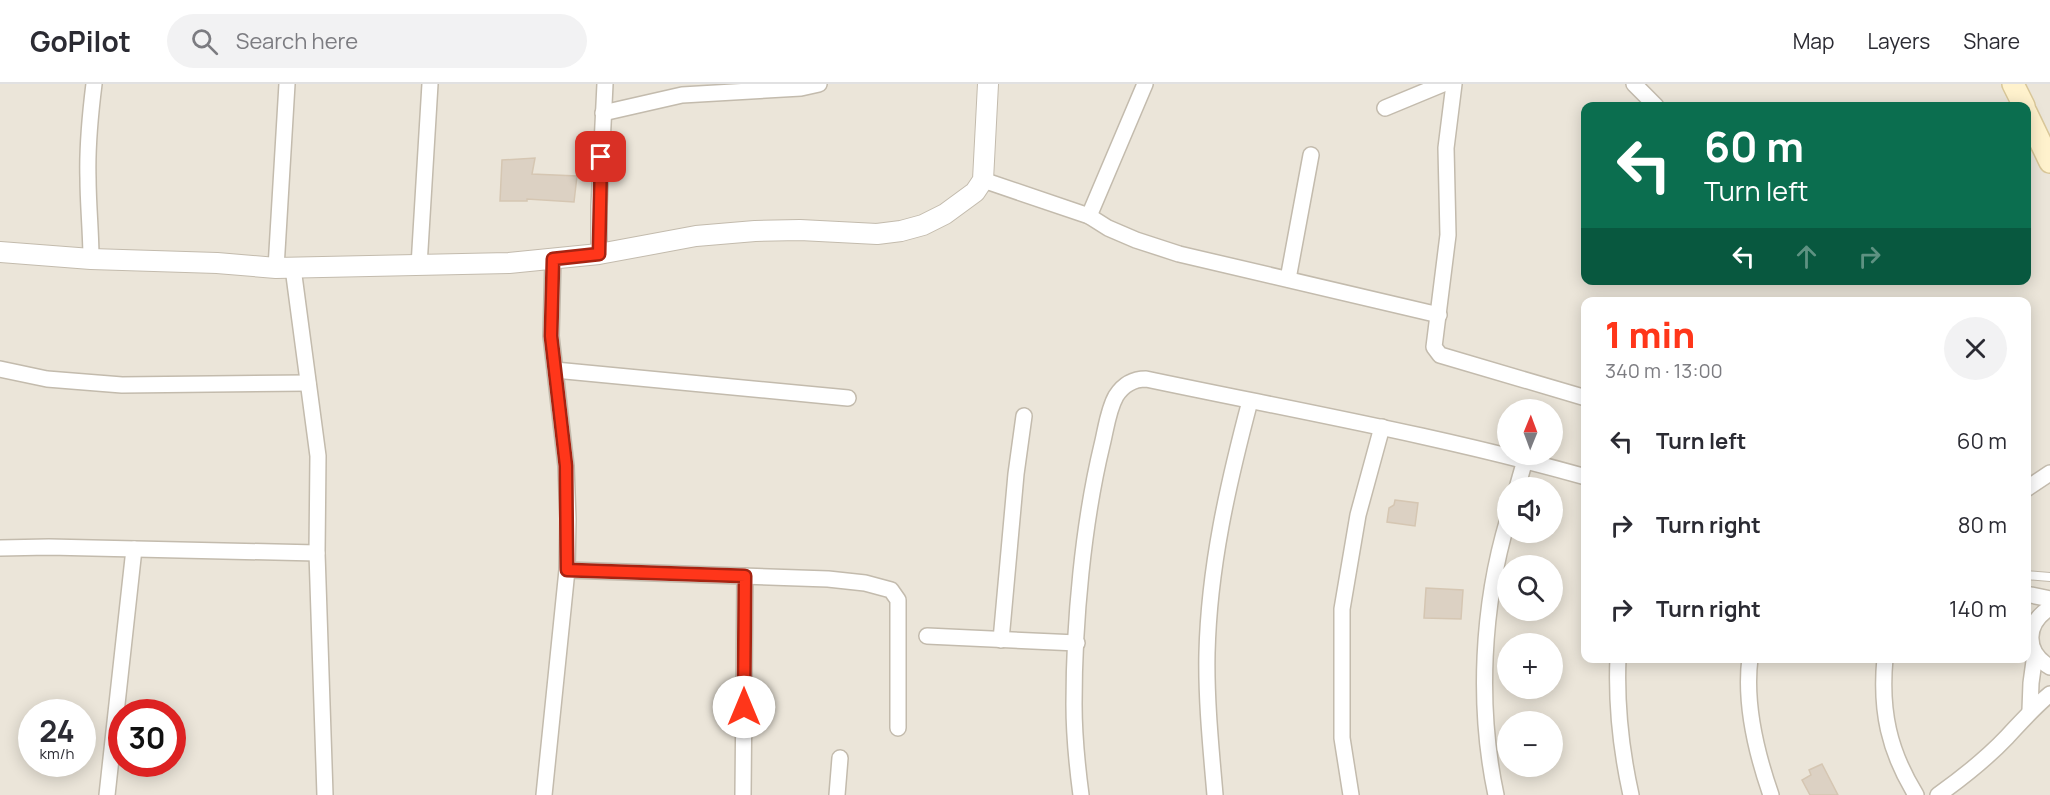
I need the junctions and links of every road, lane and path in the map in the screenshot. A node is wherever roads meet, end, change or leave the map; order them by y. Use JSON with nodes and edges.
{"nodes":[{"id":1,"x":94,"y":84,"type":"edge"},
{"id":2,"x":287,"y":84,"type":"edge"},
{"id":3,"x":429,"y":84,"type":"edge"},
{"id":4,"x":605,"y":84,"type":"edge"},
{"id":5,"x":819,"y":84,"type":"edge"},
{"id":6,"x":988,"y":84,"type":"edge"},
{"id":7,"x":1145,"y":84,"type":"edge"},
{"id":8,"x":1443,"y":84,"type":"edge"},
{"id":9,"x":1454,"y":84,"type":"edge"},
{"id":10,"x":1634,"y":84,"type":"edge"},
{"id":11,"x":2013,"y":84,"type":"edge"},
{"id":12,"x":1652,"y":102,"type":"edge"},
{"id":13,"x":2022,"y":102,"type":"edge"},
{"id":14,"x":1385,"y":108,"type":"dead end"},
{"id":15,"x":603,"y":113,"type":"junction"},
{"id":16,"x":2031,"y":122,"type":"edge"},
{"id":17,"x":1311,"y":155,"type":"dead end"},
{"id":18,"x":2050,"y":162,"type":"edge"},
{"id":19,"x":983,"y":180,"type":"junction"},
{"id":20,"x":1089,"y":216,"type":"junction"},
{"id":21,"x":0,"y":252,"type":"edge"},
{"id":22,"x":599,"y":254,"type":"junction"},
{"id":23,"x":91,"y":259,"type":"junction"},
{"id":24,"x":553,"y":259,"type":"junction"},
{"id":25,"x":419,"y":266,"type":"junction"},
{"id":26,"x":285,"y":268,"type":"junction"},
{"id":27,"x":1288,"y":279,"type":"junction"},
{"id":28,"x":1438,"y":315,"type":"junction"},
{"id":29,"x":0,"y":369,"type":"edge"},
{"id":30,"x":555,"y":370,"type":"junction"},
{"id":31,"x":308,"y":383,"type":"junction"},
{"id":32,"x":1581,"y":397,"type":"edge"},
{"id":33,"x":848,"y":398,"type":"dead end"},
{"id":34,"x":1250,"y":401,"type":"junction"},
{"id":35,"x":1024,"y":416,"type":"dead end"},
{"id":36,"x":1382,"y":427,"type":"junction"},
{"id":37,"x":1497,"y":454,"type":"edge"},
{"id":38,"x":1543,"y":465,"type":"edge"},
{"id":39,"x":2050,"y":473,"type":"edge"},
{"id":40,"x":1581,"y":476,"type":"edge"},
{"id":41,"x":2031,"y":486,"type":"edge"},
{"id":42,"x":1502,"y":543,"type":"edge"},
{"id":43,"x":0,"y":548,"type":"edge"},
{"id":44,"x":134,"y":549,"type":"junction"},
{"id":45,"x":317,"y":553,"type":"junction"},
{"id":46,"x":567,"y":570,"type":"junction"},
{"id":47,"x":2031,"y":575,"type":"edge"},
{"id":48,"x":745,"y":576,"type":"junction"},
{"id":49,"x":2050,"y":577,"type":"edge"},
{"id":50,"x":2031,"y":595,"type":"edge"},
{"id":51,"x":2050,"y":599,"type":"edge"},
{"id":52,"x":2050,"y":608,"type":"edge"},
{"id":53,"x":927,"y":636,"type":"dead end"},
{"id":54,"x":1001,"y":640,"type":"junction"},
{"id":55,"x":1077,"y":643,"type":"junction"},
{"id":56,"x":2031,"y":646,"type":"edge"},
{"id":57,"x":1618,"y":663,"type":"edge"},
{"id":58,"x":1750,"y":663,"type":"edge"},
{"id":59,"x":1884,"y":663,"type":"edge"},
{"id":60,"x":2050,"y":667,"type":"edge"},
{"id":61,"x":2050,"y":694,"type":"edge"},
{"id":62,"x":2030,"y":710,"type":"junction"},
{"id":63,"x":898,"y":728,"type":"dead end"},
{"id":64,"x":840,"y":758,"type":"dead end"},
{"id":65,"x":107,"y":795,"type":"edge"},
{"id":66,"x":326,"y":795,"type":"edge"},
{"id":67,"x":544,"y":795,"type":"edge"},
{"id":68,"x":743,"y":795,"type":"edge"},
{"id":69,"x":837,"y":795,"type":"edge"},
{"id":70,"x":1081,"y":795,"type":"edge"},
{"id":71,"x":1215,"y":795,"type":"edge"},
{"id":72,"x":1351,"y":795,"type":"edge"},
{"id":73,"x":1496,"y":795,"type":"edge"},
{"id":74,"x":1631,"y":795,"type":"edge"},
{"id":75,"x":1771,"y":795,"type":"edge"},
{"id":76,"x":1916,"y":795,"type":"edge"},
{"id":77,"x":1938,"y":795,"type":"edge"}],
"edges":[{"from":1,"to":23,"type":"street"},
{"from":2,"to":26,"type":"street"},
{"from":3,"to":25,"type":"street"},
{"from":4,"to":15,"type":"street"},
{"from":5,"to":15,"type":"street"},
{"from":6,"to":19,"type":"street"},
{"from":7,"to":20,"type":"street"},
{"from":8,"to":14,"type":"street"},
{"from":9,"to":28,"type":"street"},
{"from":10,"to":12,"type":"street"},
{"from":11,"to":13,"type":"main road"},
{"from":15,"to":22,"type":"street"},
{"from":16,"to":18,"type":"main road"},
{"from":17,"to":27,"type":"street"},
{"from":19,"to":20,"type":"street"},
{"from":19,"to":22,"type":"street"},
{"from":20,"to":27,"type":"street"},
{"from":21,"to":23,"type":"street"},
{"from":22,"to":24,"type":"street"},
{"from":23,"to":26,"type":"street"},
{"from":24,"to":25,"type":"street"},
{"from":24,"to":30,"type":"street"},
{"from":25,"to":26,"type":"street"},
{"from":26,"to":31,"type":"street"},
{"from":27,"to":28,"type":"street"},
{"from":28,"to":32,"type":"street"},
{"from":29,"to":31,"type":"street"},
{"from":30,"to":33,"type":"street"},
{"from":30,"to":46,"type":"street"},
{"from":31,"to":45,"type":"street"},
{"from":34,"to":36,"type":"street"},
{"from":34,"to":55,"type":"street"},
{"from":34,"to":71,"type":"street"},
{"from":35,"to":54,"type":"street"},
{"from":36,"to":37,"type":"street"},
{"from":36,"to":72,"type":"street"},
{"from":38,"to":40,"type":"street"},
{"from":39,"to":41,"type":"street"},
{"from":42,"to":73,"type":"street"},
{"from":43,"to":44,"type":"street"},
{"from":44,"to":45,"type":"street"},
{"from":44,"to":65,"type":"street"},
{"from":45,"to":66,"type":"street"},
{"from":46,"to":48,"type":"street"},
{"from":46,"to":67,"type":"street"},
{"from":47,"to":49,"type":"lane"},
{"from":48,"to":63,"type":"street"},
{"from":48,"to":68,"type":"street"},
{"from":50,"to":51,"type":"street"},
{"from":52,"to":56,"type":"street"},
{"from":53,"to":54,"type":"street"},
{"from":54,"to":55,"type":"street"},
{"from":55,"to":70,"type":"street"},
{"from":56,"to":60,"type":"street"},
{"from":56,"to":62,"type":"street"},
{"from":57,"to":74,"type":"street"},
{"from":58,"to":75,"type":"street"},
{"from":59,"to":76,"type":"street"},
{"from":61,"to":62,"type":"street"},
{"from":62,"to":77,"type":"street"},
{"from":64,"to":69,"type":"street"}]}
